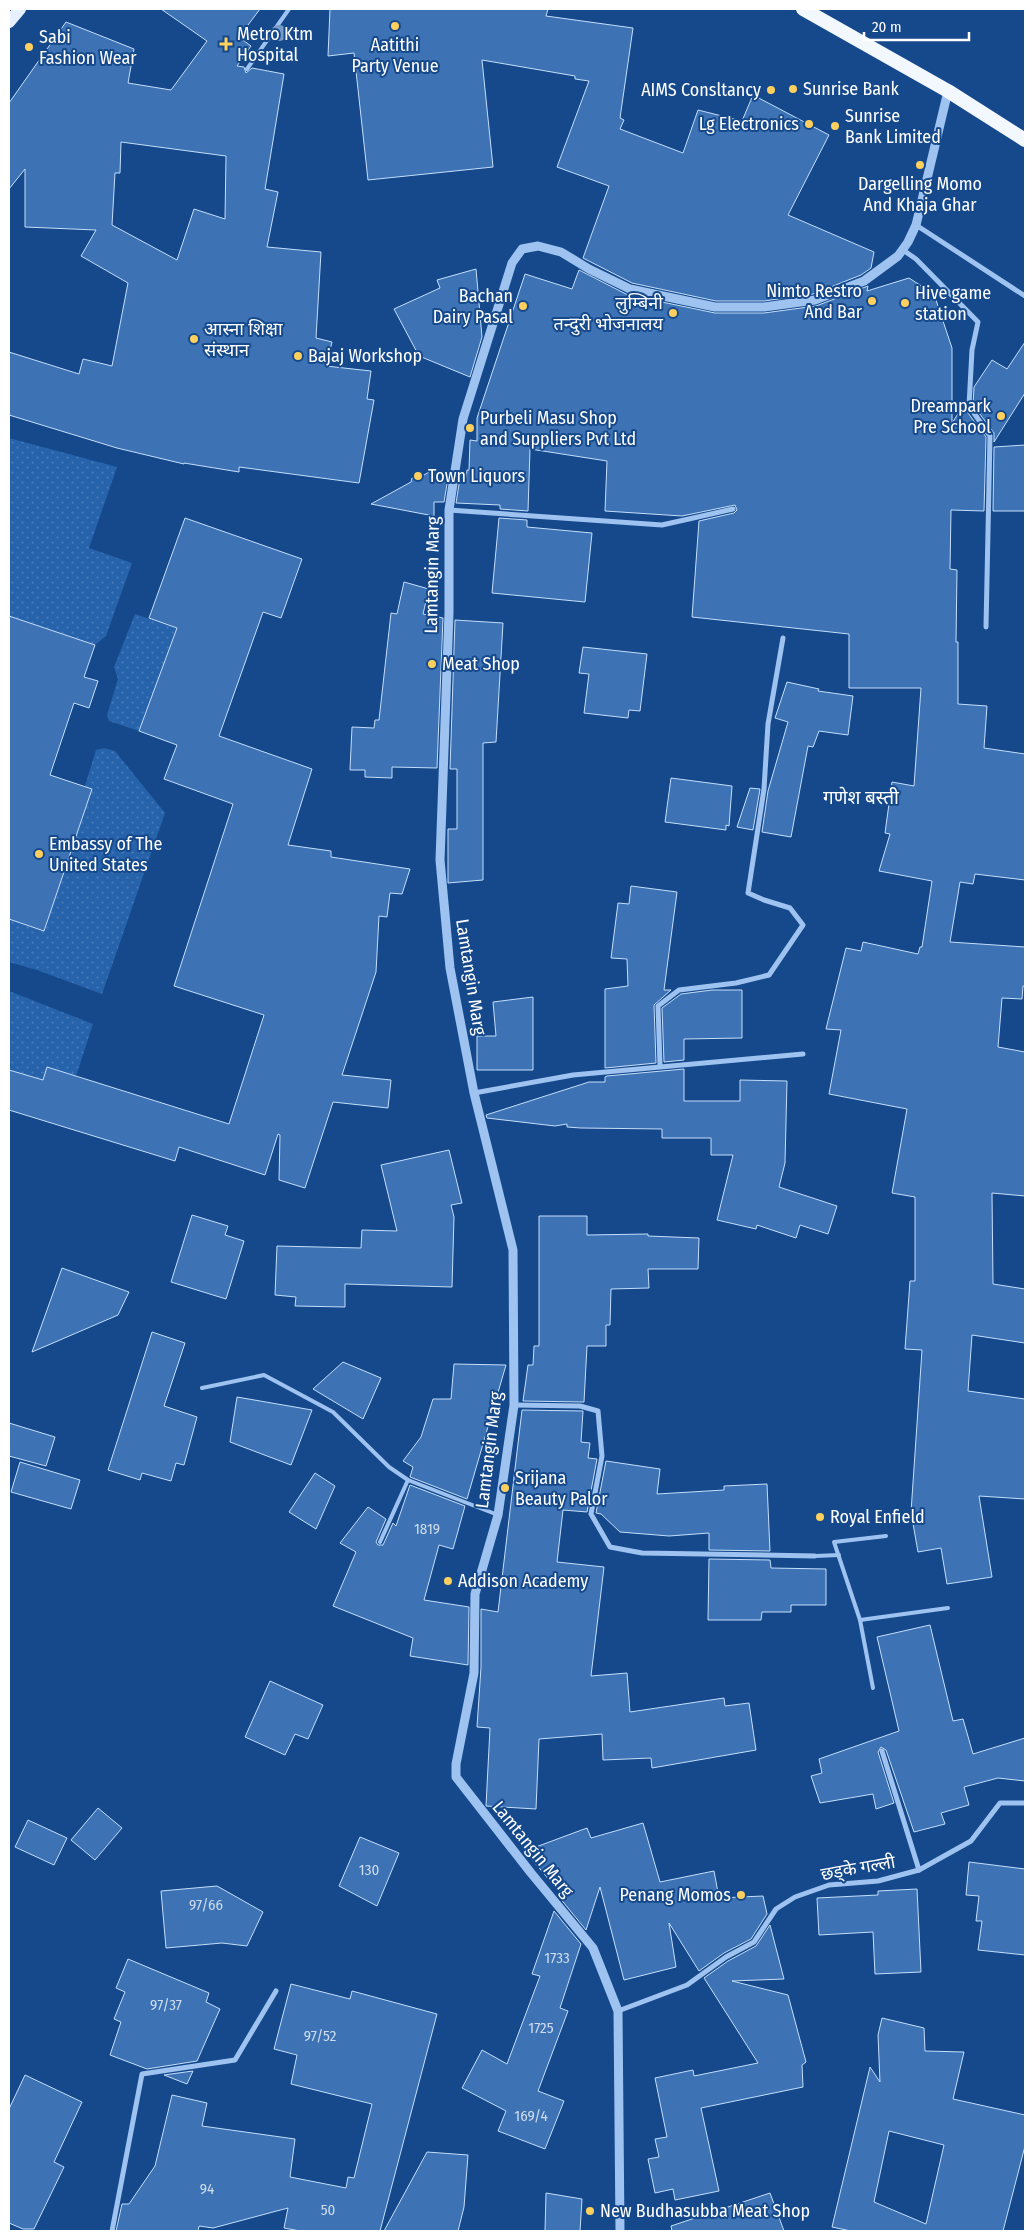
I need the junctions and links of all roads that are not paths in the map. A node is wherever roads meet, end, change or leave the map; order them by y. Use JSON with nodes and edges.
{"nodes":[{"id":1,"x":20,"y":9,"type":"edge"},
{"id":2,"x":290,"y":9,"type":"edge"},
{"id":3,"x":803,"y":9,"type":"edge"},
{"id":4,"x":9,"y":22,"type":"edge"},
{"id":5,"x":247,"y":69,"type":"dead end"},
{"id":6,"x":948,"y":91,"type":"junction"},
{"id":7,"x":1024,"y":135,"type":"edge"},
{"id":8,"x":916,"y":225,"type":"junction"},
{"id":9,"x":903,"y":250,"type":"junction"},
{"id":10,"x":1025,"y":296,"type":"edge"},
{"id":11,"x":732,"y":508,"type":"dead end"},
{"id":12,"x":449,"y":510,"type":"junction"},
{"id":13,"x":986,"y":626,"type":"dead end"},
{"id":14,"x":783,"y":638,"type":"dead end"},
{"id":15,"x":803,"y":1054,"type":"dead end"},
{"id":16,"x":660,"y":1065,"type":"junction"},
{"id":17,"x":474,"y":1093,"type":"junction"},
{"id":18,"x":202,"y":1388,"type":"dead end"},
{"id":19,"x":514,"y":1405,"type":"junction"},
{"id":20,"x":408,"y":1480,"type":"junction"},
{"id":21,"x":498,"y":1515,"type":"junction"},
{"id":22,"x":886,"y":1536,"type":"dead end"},
{"id":23,"x":380,"y":1542,"type":"dead end"},
{"id":24,"x":838,"y":1555,"type":"junction"},
{"id":25,"x":815,"y":1556,"type":"joint"},
{"id":26,"x":948,"y":1608,"type":"dead end"},
{"id":27,"x":860,"y":1620,"type":"junction"},
{"id":28,"x":873,"y":1688,"type":"dead end"},
{"id":29,"x":882,"y":1750,"type":"dead end"},
{"id":30,"x":1025,"y":1803,"type":"edge"},
{"id":31,"x":919,"y":1870,"type":"junction"},
{"id":32,"x":276,"y":1991,"type":"dead end"},
{"id":33,"x":618,"y":2011,"type":"junction"},
{"id":34,"x":112,"y":2231,"type":"edge"},
{"id":35,"x":620,"y":2231,"type":"edge"}],
"edges":[{"from":1,"to":4,"type":"main road"},
{"from":2,"to":5,"type":"lane"},
{"from":3,"to":6,"type":"highway"},
{"from":6,"to":7,"type":"highway"},
{"from":6,"to":8,"type":"street","name":"Lamtangin Marg"},
{"from":8,"to":9,"type":"street","name":"Lamtangin Marg"},
{"from":8,"to":10,"type":"street"},
{"from":9,"to":12,"type":"street","name":"Lamtangin Marg"},
{"from":9,"to":13,"type":"street"},
{"from":11,"to":12,"type":"street"},
{"from":12,"to":17,"type":"street","name":"Lamtangin Marg"},
{"from":14,"to":16,"type":"street"},
{"from":15,"to":16,"type":"street"},
{"from":16,"to":17,"type":"street"},
{"from":17,"to":19,"type":"street","name":"Lamtangin Marg"},
{"from":18,"to":20,"type":"lane"},
{"from":19,"to":21,"type":"street","name":"Lamtangin Marg"},
{"from":19,"to":25,"type":"street"},
{"from":20,"to":21,"type":"lane"},
{"from":20,"to":23,"type":"lane"},
{"from":21,"to":33,"type":"street","name":"Lamtangin Marg"},
{"from":22,"to":24,"type":"lane"},
{"from":24,"to":25,"type":"lane"},
{"from":24,"to":27,"type":"lane"},
{"from":26,"to":27,"type":"lane"},
{"from":27,"to":28,"type":"lane"},
{"from":29,"to":31,"type":"street"},
{"from":30,"to":31,"type":"street","name":"छड्के गल्ली"},
{"from":31,"to":33,"type":"street","name":"छड्के गल्ली"},
{"from":32,"to":34,"type":"street"},
{"from":33,"to":35,"type":"street","name":"Lamtangin Marg"}]}
